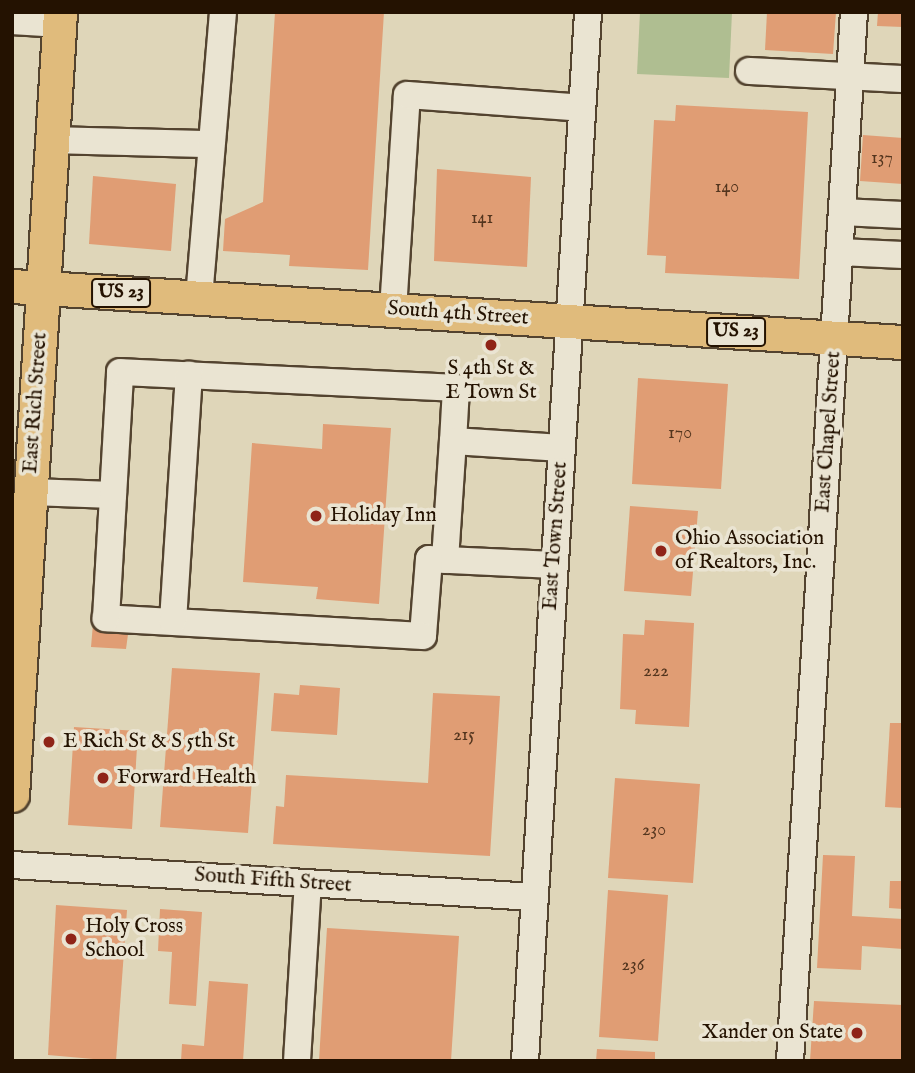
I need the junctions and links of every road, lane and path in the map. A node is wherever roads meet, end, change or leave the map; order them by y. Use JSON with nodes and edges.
{"nodes":[{"id":1,"x":223,"y":12,"type":"edge"},
{"id":2,"x":588,"y":12,"type":"edge"},
{"id":3,"x":854,"y":12,"type":"edge"},
{"id":4,"x":60,"y":18,"type":"edge"},
{"id":5,"x":12,"y":21,"type":"edge"},
{"id":6,"x":749,"y":71,"type":"dead end"},
{"id":7,"x":850,"y":77,"type":"junction"},
{"id":8,"x":903,"y":79,"type":"edge"},
{"id":9,"x":582,"y":108,"type":"junction"},
{"id":10,"x":53,"y":140,"type":"junction"},
{"id":11,"x":210,"y":144,"type":"junction"},
{"id":12,"x":842,"y":212,"type":"junction"},
{"id":13,"x":903,"y":215,"type":"edge"},
{"id":14,"x":840,"y":252,"type":"junction"},
{"id":15,"x":903,"y":256,"type":"edge"},
{"id":16,"x":28,"y":287,"type":"edge"},
{"id":17,"x":199,"y":298,"type":"junction"},
{"id":18,"x":393,"y":310,"type":"junction"},
{"id":19,"x":569,"y":321,"type":"junction"},
{"id":20,"x":835,"y":338,"type":"junction"},
{"id":21,"x":903,"y":342,"type":"edge"},
{"id":22,"x":189,"y":375,"type":"junction"},
{"id":23,"x":453,"y":441,"type":"junction"},
{"id":24,"x":562,"y":448,"type":"junction"},
{"id":25,"x":25,"y":478,"type":"edge"},
{"id":26,"x":113,"y":495,"type":"junction"},
{"id":27,"x":445,"y":560,"type":"junction"},
{"id":28,"x":554,"y":565,"type":"junction"},
{"id":29,"x":18,"y":621,"type":"edge"},
{"id":30,"x":173,"y":621,"type":"junction"},
{"id":31,"x":14,"y":739,"type":"edge"},
{"id":32,"x":12,"y":795,"type":"edge"},
{"id":33,"x":12,"y":864,"type":"edge"},
{"id":34,"x":308,"y":883,"type":"junction"},
{"id":35,"x":534,"y":897,"type":"junction"},
{"id":36,"x":297,"y":1061,"type":"edge"},
{"id":37,"x":524,"y":1061,"type":"edge"},
{"id":38,"x":790,"y":1061,"type":"edge"}],
"edges":[{"from":1,"to":11,"type":"street"},
{"from":2,"to":9,"type":"street","name":"East Town Street"},
{"from":3,"to":7,"type":"street","name":"East Chapel Street"},
{"from":4,"to":5,"type":"street"},
{"from":4,"to":10,"type":"main road","name":"East Rich Street"},
{"from":6,"to":7,"type":"street"},
{"from":7,"to":8,"type":"street"},
{"from":7,"to":12,"type":"street","name":"East Chapel Street"},
{"from":9,"to":18,"type":"street"},
{"from":9,"to":19,"type":"street","name":"East Town Street"},
{"from":10,"to":11,"type":"street"},
{"from":10,"to":16,"type":"main road","name":"East Rich Street"},
{"from":11,"to":17,"type":"street"},
{"from":12,"to":13,"type":"street"},
{"from":12,"to":14,"type":"street","name":"East Chapel Street"},
{"from":14,"to":15,"type":"street"},
{"from":14,"to":20,"type":"street","name":"East Chapel Street"},
{"from":16,"to":17,"type":"main road","name":"South 4th Street","number":"US 23"},
{"from":16,"to":25,"type":"main road","name":"East Rich Street"},
{"from":17,"to":18,"type":"main road","name":"South 4th Street","number":"US 23"},
{"from":18,"to":19,"type":"main road","name":"South 4th Street","number":"US 23"},
{"from":19,"to":20,"type":"main road","name":"South 4th Street","number":"US 23"},
{"from":19,"to":24,"type":"street","name":"East Town Street"},
{"from":20,"to":21,"type":"main road","name":"South 4th Street","number":"US 23"},
{"from":20,"to":38,"type":"street","name":"East Chapel Street"},
{"from":22,"to":23,"type":"street"},
{"from":22,"to":26,"type":"street"},
{"from":22,"to":30,"type":"street"},
{"from":23,"to":24,"type":"street"},
{"from":23,"to":27,"type":"street"},
{"from":24,"to":28,"type":"street","name":"East Town Street"},
{"from":25,"to":26,"type":"street"},
{"from":25,"to":29,"type":"main road","name":"East Rich Street"},
{"from":26,"to":30,"type":"street"},
{"from":27,"to":28,"type":"street"},
{"from":27,"to":30,"type":"street"},
{"from":28,"to":35,"type":"street","name":"East Town Street"},
{"from":29,"to":31,"type":"main road","name":"East Rich Street"},
{"from":31,"to":32,"type":"main road","name":"East Rich Street"},
{"from":33,"to":34,"type":"street","name":"South Fifth Street"},
{"from":34,"to":35,"type":"street","name":"South Fifth Street"},
{"from":34,"to":36,"type":"street"},
{"from":35,"to":37,"type":"street","name":"East Town Street"}]}
